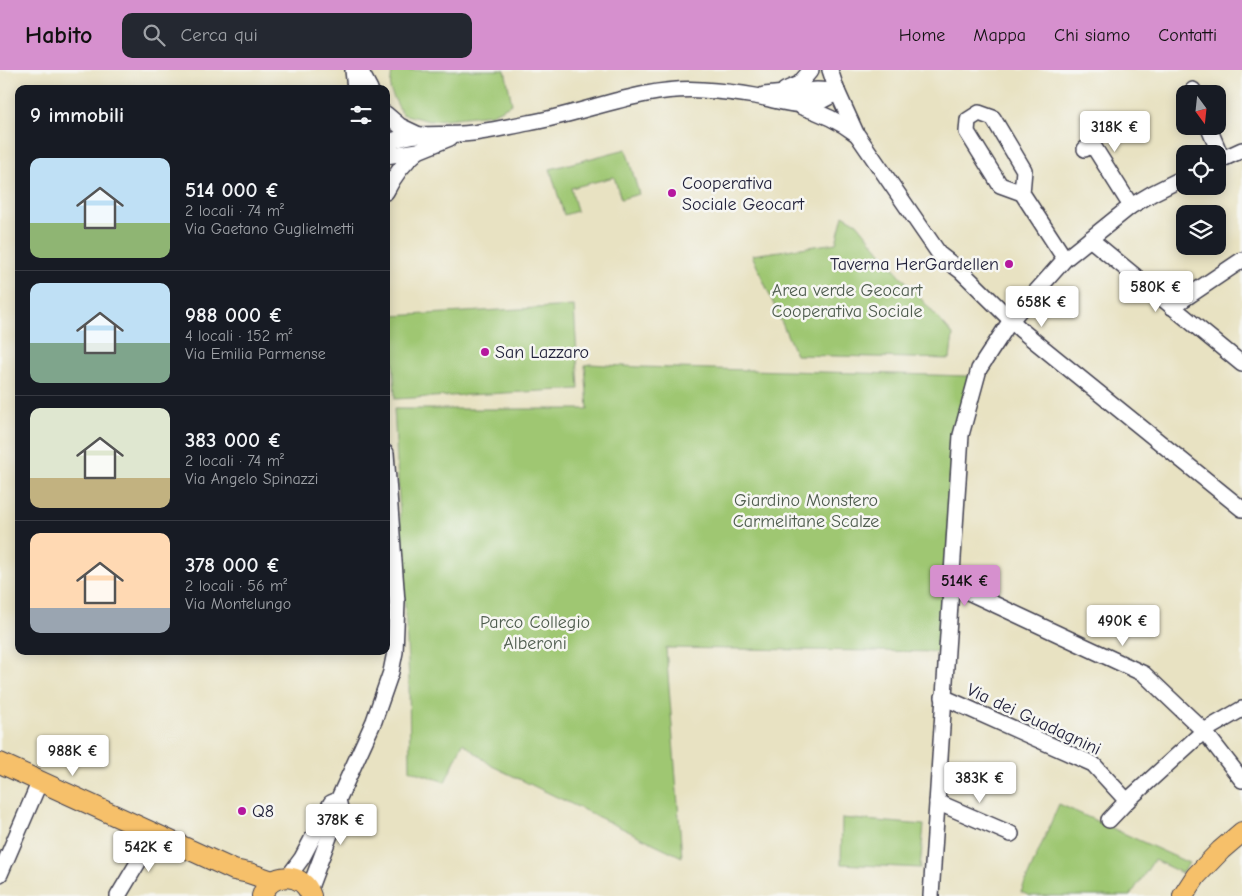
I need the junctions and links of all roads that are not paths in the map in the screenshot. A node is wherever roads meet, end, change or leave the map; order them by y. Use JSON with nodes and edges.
{"nodes":[{"id":1,"x":354,"y":70,"type":"edge"},
{"id":2,"x":360,"y":70,"type":"edge"},
{"id":3,"x":811,"y":70,"type":"edge"},
{"id":4,"x":830,"y":70,"type":"edge"},
{"id":5,"x":355,"y":85,"type":"edge"},
{"id":6,"x":368,"y":85,"type":"edge"},
{"id":7,"x":837,"y":91,"type":"junction"},
{"id":8,"x":782,"y":92,"type":"junction"},
{"id":9,"x":754,"y":96,"type":"junction"},
{"id":10,"x":798,"y":106,"type":"junction"},
{"id":11,"x":390,"y":117,"type":"edge"},
{"id":12,"x":463,"y":134,"type":"junction"},
{"id":13,"x":856,"y":134,"type":"junction"},
{"id":14,"x":419,"y":135,"type":"junction"},
{"id":15,"x":390,"y":142,"type":"edge"},
{"id":16,"x":1085,"y":149,"type":"dead end"},
{"id":17,"x":1242,"y":150,"type":"edge"},
{"id":18,"x":418,"y":151,"type":"junction"},
{"id":19,"x":390,"y":155,"type":"edge"},
{"id":20,"x":1226,"y":157,"type":"edge"},
{"id":21,"x":1176,"y":182,"type":"edge"},
{"id":22,"x":390,"y":184,"type":"edge"},
{"id":23,"x":1022,"y":193,"type":"junction"},
{"id":24,"x":1131,"y":206,"type":"junction"},
{"id":25,"x":1090,"y":239,"type":"junction"},
{"id":26,"x":1065,"y":259,"type":"junction"},
{"id":27,"x":1242,"y":260,"type":"edge"},
{"id":28,"x":1172,"y":307,"type":"junction"},
{"id":29,"x":1010,"y":320,"type":"junction"},
{"id":30,"x":1242,"y":364,"type":"edge"},
{"id":31,"x":390,"y":507,"type":"edge"},
{"id":32,"x":1242,"y":509,"type":"edge"},
{"id":33,"x":951,"y":584,"type":"junction"},
{"id":34,"x":943,"y":697,"type":"junction"},
{"id":35,"x":1242,"y":709,"type":"edge"},
{"id":36,"x":1204,"y":731,"type":"junction"},
{"id":37,"x":0,"y":763,"type":"edge"},
{"id":38,"x":1242,"y":780,"type":"edge"},
{"id":39,"x":40,"y":781,"type":"junction"},
{"id":40,"x":338,"y":800,"type":"junction"},
{"id":41,"x":1127,"y":801,"type":"junction"},
{"id":42,"x":937,"y":802,"type":"junction"},
{"id":43,"x":1109,"y":820,"type":"dead end"},
{"id":44,"x":1242,"y":832,"type":"edge"},
{"id":45,"x":155,"y":834,"type":"junction"},
{"id":46,"x":1011,"y":834,"type":"dead end"},
{"id":47,"x":234,"y":870,"type":"junction"},
{"id":48,"x":0,"y":874,"type":"edge"},
{"id":49,"x":274,"y":885,"type":"edge"},
{"id":50,"x":310,"y":893,"type":"edge"},
{"id":51,"x":118,"y":896,"type":"edge"},
{"id":52,"x":254,"y":896,"type":"edge"},
{"id":53,"x":931,"y":896,"type":"edge"},
{"id":54,"x":1183,"y":896,"type":"edge"}],
"edges":[{"from":1,"to":5,"type":"street"},
{"from":2,"to":6,"type":"street"},
{"from":3,"to":8,"type":"street"},
{"from":4,"to":7,"type":"street"},
{"from":7,"to":8,"type":"street"},
{"from":7,"to":10,"type":"street"},
{"from":7,"to":13,"type":"street"},
{"from":8,"to":9,"type":"street"},
{"from":9,"to":10,"type":"street"},
{"from":9,"to":12,"type":"street"},
{"from":10,"to":13,"type":"street"},
{"from":11,"to":14,"type":"street"},
{"from":12,"to":14,"type":"street"},
{"from":12,"to":18,"type":"street"},
{"from":13,"to":29,"type":"street"},
{"from":14,"to":15,"type":"street"},
{"from":16,"to":24,"type":"street"},
{"from":17,"to":20,"type":"street"},
{"from":18,"to":19,"type":"street"},
{"from":18,"to":22,"type":"street"},
{"from":21,"to":24,"type":"street"},
{"from":23,"to":23,"type":"street"},
{"from":23,"to":26,"type":"street"},
{"from":24,"to":25,"type":"street"},
{"from":25,"to":26,"type":"street"},
{"from":25,"to":28,"type":"street"},
{"from":26,"to":29,"type":"street"},
{"from":27,"to":28,"type":"street"},
{"from":28,"to":30,"type":"street"},
{"from":29,"to":32,"type":"street"},
{"from":29,"to":33,"type":"street"},
{"from":31,"to":40,"type":"street"},
{"from":33,"to":34,"type":"street"},
{"from":33,"to":36,"type":"street"},
{"from":34,"to":41,"type":"street","name":"Via dei Guadagnini"},
{"from":34,"to":42,"type":"street"},
{"from":35,"to":36,"type":"street"},
{"from":36,"to":38,"type":"street"},
{"from":36,"to":41,"type":"street"},
{"from":37,"to":39,"type":"main road"},
{"from":39,"to":45,"type":"main road"},
{"from":39,"to":48,"type":"street"},
{"from":40,"to":49,"type":"street"},
{"from":40,"to":50,"type":"street"},
{"from":41,"to":43,"type":"street"},
{"from":42,"to":46,"type":"street"},
{"from":42,"to":53,"type":"street"},
{"from":44,"to":54,"type":"main road"},
{"from":45,"to":47,"type":"main road"},
{"from":45,"to":51,"type":"street"},
{"from":47,"to":49,"type":"main road"},
{"from":47,"to":52,"type":"main road"},
{"from":49,"to":50,"type":"main road"}]}
